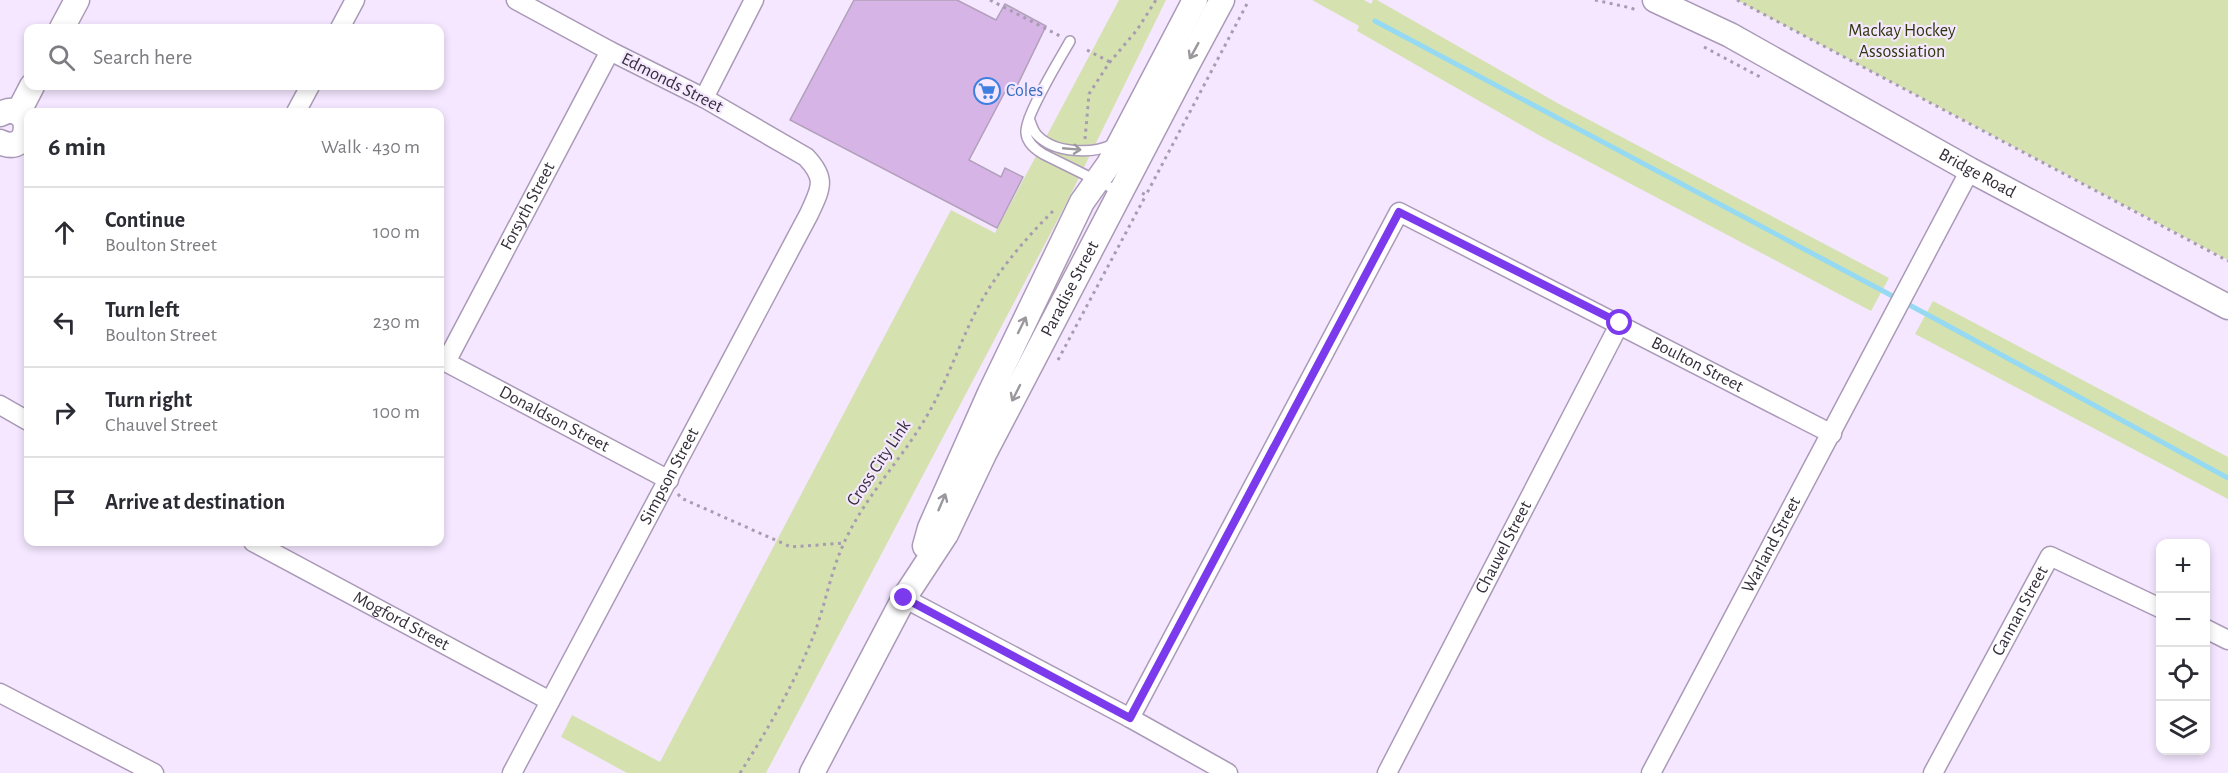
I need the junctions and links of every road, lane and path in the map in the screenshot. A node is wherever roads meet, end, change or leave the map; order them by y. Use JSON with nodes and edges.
{"nodes":[{"id":1,"x":76,"y":0,"type":"edge"},
{"id":2,"x":355,"y":0,"type":"edge"},
{"id":3,"x":516,"y":0,"type":"edge"},
{"id":4,"x":754,"y":0,"type":"edge"},
{"id":5,"x":990,"y":0,"type":"edge"},
{"id":6,"x":1156,"y":0,"type":"edge"},
{"id":7,"x":1196,"y":0,"type":"edge"},
{"id":8,"x":1222,"y":0,"type":"edge"},
{"id":9,"x":1249,"y":0,"type":"edge"},
{"id":10,"x":1655,"y":0,"type":"edge"},
{"id":11,"x":1679,"y":0,"type":"edge"},
{"id":12,"x":1737,"y":0,"type":"edge"},
{"id":13,"x":64,"y":24,"type":"edge"},
{"id":14,"x":342,"y":24,"type":"edge"},
{"id":15,"x":1730,"y":35,"type":"junction"},
{"id":16,"x":1066,"y":39,"type":"joint"},
{"id":17,"x":1088,"y":50,"type":"dead end"},
{"id":18,"x":610,"y":51,"type":"junction"},
{"id":19,"x":1110,"y":62,"type":"junction"},
{"id":20,"x":29,"y":90,"type":"edge"},
{"id":21,"x":308,"y":90,"type":"edge"},
{"id":22,"x":704,"y":98,"type":"junction"},
{"id":23,"x":298,"y":108,"type":"edge"},
{"id":24,"x":9,"y":113,"type":"edge"},
{"id":25,"x":1029,"y":118,"type":"junction"},
{"id":26,"x":24,"y":122,"type":"edge"},
{"id":27,"x":1125,"y":134,"type":"junction"},
{"id":28,"x":24,"y":139,"type":"edge"},
{"id":29,"x":0,"y":142,"type":"edge"},
{"id":30,"x":1085,"y":144,"type":"dead end"},
{"id":31,"x":1970,"y":170,"type":"junction"},
{"id":32,"x":821,"y":177,"type":"joint"},
{"id":33,"x":1097,"y":181,"type":"junction"},
{"id":34,"x":1130,"y":192,"type":"junction"},
{"id":35,"x":1146,"y":195,"type":"junction"},
{"id":36,"x":1060,"y":202,"type":"dead end"},
{"id":37,"x":2228,"y":261,"type":"edge"},
{"id":38,"x":2228,"y":307,"type":"edge"},
{"id":39,"x":1620,"y":323,"type":"junction"},
{"id":40,"x":444,"y":359,"type":"edge"},
{"id":41,"x":1058,"y":360,"type":"dead end"},
{"id":42,"x":444,"y":362,"type":"edge"},
{"id":43,"x":0,"y":405,"type":"edge"},
{"id":44,"x":24,"y":419,"type":"edge"},
{"id":45,"x":1832,"y":434,"type":"junction"},
{"id":46,"x":669,"y":480,"type":"junction"},
{"id":47,"x":844,"y":543,"type":"junction"},
{"id":48,"x":260,"y":546,"type":"edge"},
{"id":49,"x":916,"y":577,"type":"junction"},
{"id":50,"x":904,"y":598,"type":"junction"},
{"id":51,"x":2156,"y":606,"type":"edge"},
{"id":52,"x":2210,"y":631,"type":"edge"},
{"id":53,"x":2228,"y":640,"type":"edge"},
{"id":54,"x":0,"y":693,"type":"edge"},
{"id":55,"x":550,"y":701,"type":"junction"},
{"id":56,"x":1130,"y":718,"type":"junction"},
{"id":57,"x":153,"y":773,"type":"edge"},
{"id":58,"x":512,"y":773,"type":"edge"},
{"id":59,"x":740,"y":773,"type":"edge"},
{"id":60,"x":812,"y":773,"type":"edge"},
{"id":61,"x":1228,"y":773,"type":"edge"},
{"id":62,"x":1387,"y":773,"type":"edge"},
{"id":63,"x":1651,"y":773,"type":"edge"},
{"id":64,"x":1933,"y":773,"type":"edge"}],
"edges":[{"from":1,"to":13,"type":"street"},
{"from":2,"to":14,"type":"street"},
{"from":3,"to":18,"type":"street","name":"Edmonds Street"},
{"from":4,"to":22,"type":"street"},
{"from":5,"to":16,"type":"path"},
{"from":6,"to":19,"type":"path"},
{"from":7,"to":27,"type":"street","name":"Paradise Street"},
{"from":8,"to":34,"type":"street","name":"Paradise Street","one_way":true},
{"from":9,"to":35,"type":"path"},
{"from":10,"to":15,"type":"street","name":"Bridge Road"},
{"from":11,"to":15,"type":"street","name":"Bridge Road"},
{"from":12,"to":37,"type":"path"},
{"from":15,"to":31,"type":"street","name":"Bridge Road"},
{"from":16,"to":25,"type":"lane"},
{"from":17,"to":19,"type":"path"},
{"from":18,"to":22,"type":"street","name":"Edmonds Street"},
{"from":18,"to":40,"type":"street","name":"Forsyth Street"},
{"from":19,"to":30,"type":"path"},
{"from":20,"to":24,"type":"street"},
{"from":21,"to":23,"type":"street"},
{"from":22,"to":32,"type":"street","name":"Edmonds Street"},
{"from":24,"to":26,"type":"street"},
{"from":25,"to":27,"type":"lane","one_way":true},
{"from":25,"to":33,"type":"lane"},
{"from":27,"to":33,"type":"street","name":"Paradise Street"},
{"from":28,"to":29,"type":"street"},
{"from":31,"to":38,"type":"street","name":"Bridge Road"},
{"from":31,"to":45,"type":"street","name":"Warland Street"},
{"from":32,"to":46,"type":"street","name":"Simpson Street"},
{"from":33,"to":34,"type":"lane"},
{"from":49,"to":33,"type":"street","name":"Paradise Street","one_way":true},
{"from":34,"to":35,"type":"path"},
{"from":34,"to":49,"type":"street","name":"Paradise Street","one_way":true},
{"from":35,"to":41,"type":"path"},
{"from":36,"to":47,"type":"path","name":"Cross City Link"},
{"from":39,"to":45,"type":"street","name":"Boulton Street"},
{"from":39,"to":56,"type":"street","name":"Boulton Street"},
{"from":39,"to":62,"type":"street","name":"Chauvel Street"},
{"from":42,"to":46,"type":"street","name":"Donaldson Street"},
{"from":43,"to":44,"type":"street"},
{"from":45,"to":63,"type":"street","name":"Warland Street"},
{"from":46,"to":47,"type":"path"},
{"from":46,"to":55,"type":"street","name":"Simpson Street"},
{"from":47,"to":59,"type":"path","name":"Cross City Link"},
{"from":48,"to":55,"type":"street","name":"Mogford Street"},
{"from":49,"to":50,"type":"street","name":"Paradise Street"},
{"from":50,"to":56,"type":"street"},
{"from":50,"to":60,"type":"street","name":"Paradise Street"},
{"from":51,"to":64,"type":"street","name":"Cannan Street"},
{"from":52,"to":53,"type":"street"},
{"from":54,"to":57,"type":"street"},
{"from":55,"to":58,"type":"street","name":"Simpson Street"},
{"from":56,"to":61,"type":"street"}]}
